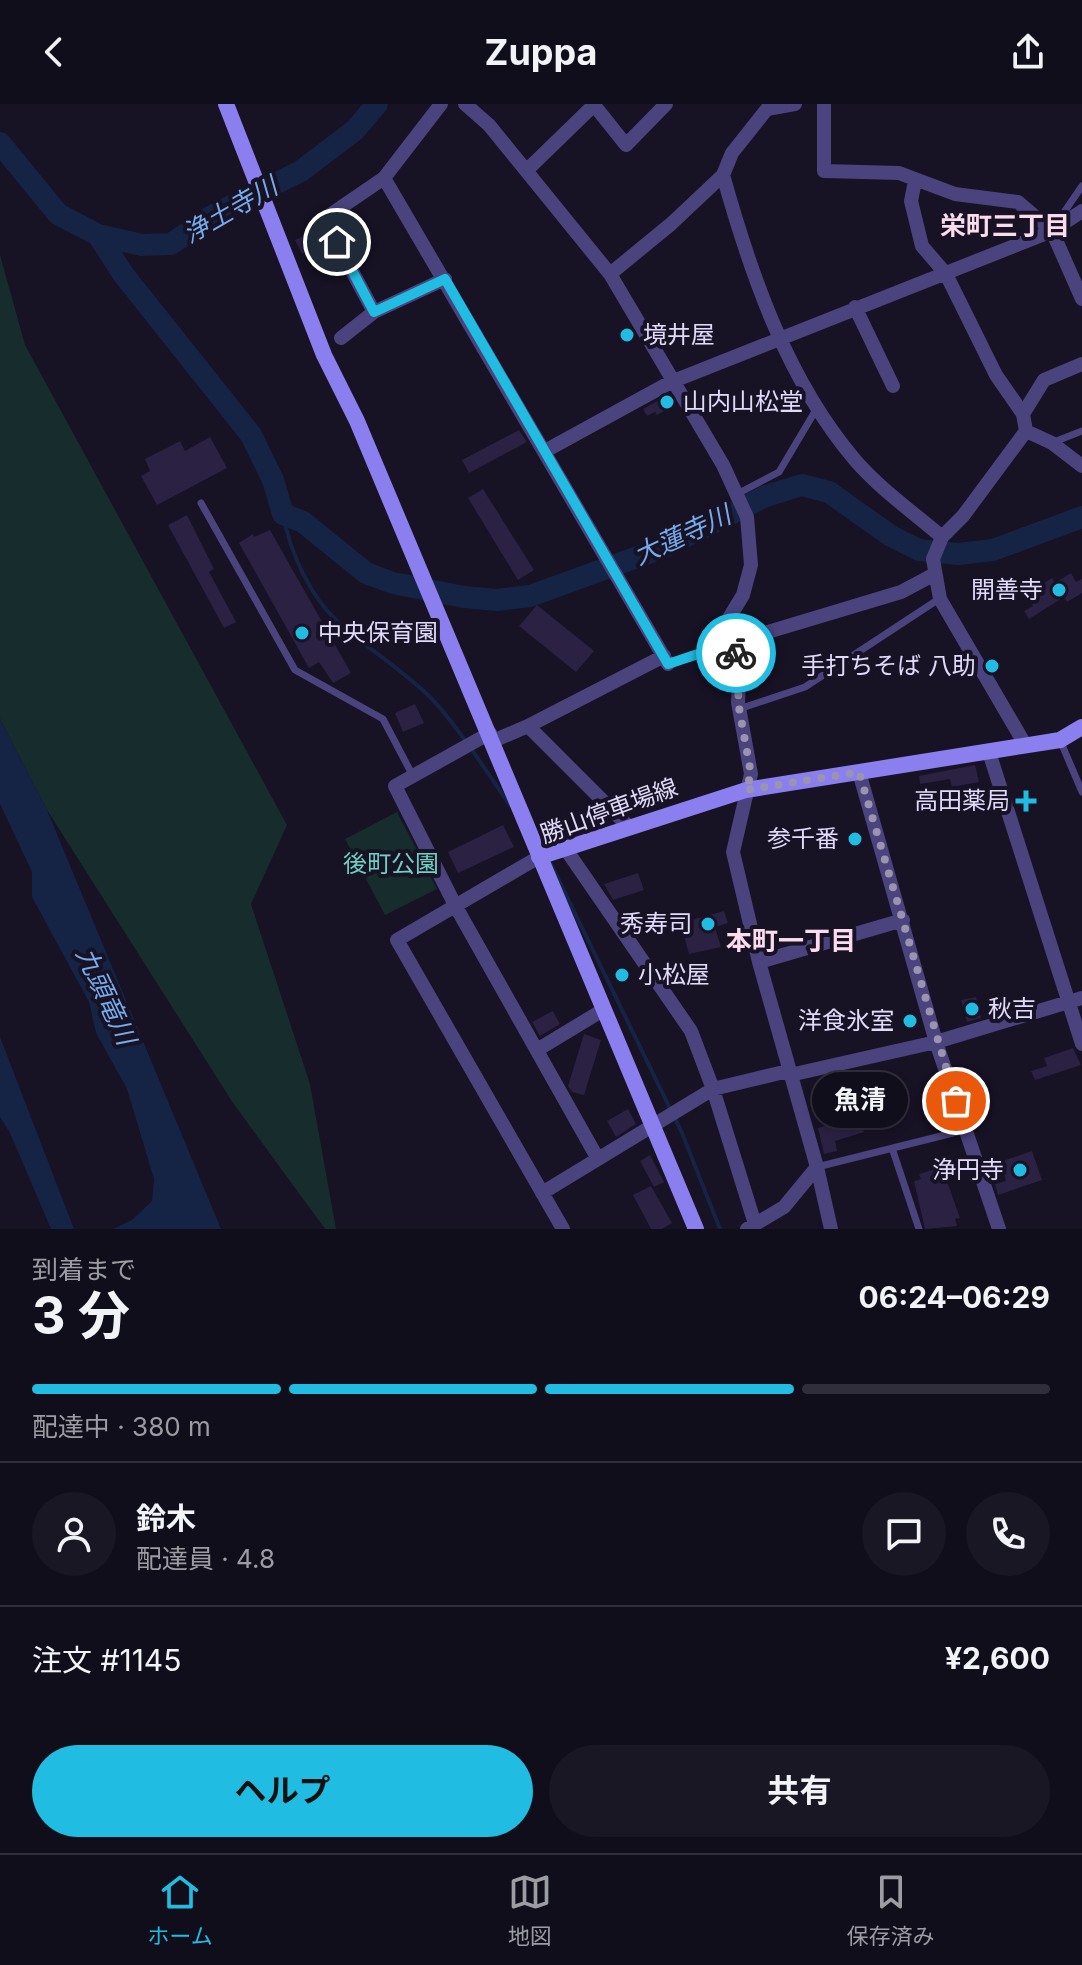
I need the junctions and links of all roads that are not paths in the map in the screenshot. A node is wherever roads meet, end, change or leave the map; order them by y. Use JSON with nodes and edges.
{"nodes":[{"id":1,"x":226,"y":104,"type":"edge"},
{"id":2,"x":441,"y":104,"type":"edge"},
{"id":3,"x":465,"y":104,"type":"edge"},
{"id":4,"x":666,"y":104,"type":"edge"},
{"id":5,"x":795,"y":104,"type":"edge"},
{"id":6,"x":824,"y":104,"type":"edge"},
{"id":7,"x":594,"y":105,"type":"edge"},
{"id":8,"x":769,"y":107,"type":"edge"},
{"id":9,"x":527,"y":170,"type":"junction"},
{"id":10,"x":723,"y":175,"type":"junction"},
{"id":11,"x":384,"y":178,"type":"junction"},
{"id":12,"x":915,"y":181,"type":"junction"},
{"id":13,"x":1082,"y":186,"type":"edge"},
{"id":14,"x":1082,"y":211,"type":"edge"},
{"id":15,"x":1052,"y":231,"type":"junction"},
{"id":16,"x":610,"y":274,"type":"junction"},
{"id":17,"x":946,"y":274,"type":"junction"},
{"id":18,"x":445,"y":279,"type":"junction"},
{"id":19,"x":1082,"y":299,"type":"edge"},
{"id":20,"x":855,"y":307,"type":"junction"},
{"id":21,"x":374,"y":312,"type":"junction"},
{"id":22,"x":779,"y":337,"type":"junction"},
{"id":23,"x":341,"y":338,"type":"dead end"},
{"id":24,"x":1082,"y":364,"type":"edge"},
{"id":25,"x":671,"y":382,"type":"junction"},
{"id":26,"x":893,"y":386,"type":"dead end"},
{"id":27,"x":817,"y":408,"type":"junction"},
{"id":28,"x":1023,"y":414,"type":"junction"},
{"id":29,"x":1026,"y":431,"type":"junction"},
{"id":30,"x":1082,"y":431,"type":"edge"},
{"id":31,"x":1052,"y":443,"type":"junction"},
{"id":32,"x":545,"y":451,"type":"junction"},
{"id":33,"x":1082,"y":466,"type":"edge"},
{"id":34,"x":736,"y":494,"type":"junction"},
{"id":35,"x":201,"y":503,"type":"dead end"},
{"id":36,"x":942,"y":537,"type":"junction"},
{"id":37,"x":935,"y":574,"type":"junction"},
{"id":38,"x":940,"y":599,"type":"junction"},
{"id":39,"x":731,"y":643,"type":"junction"},
{"id":40,"x":666,"y":660,"type":"junction"},
{"id":41,"x":739,"y":709,"type":"junction"},
{"id":42,"x":528,"y":726,"type":"junction"},
{"id":43,"x":1082,"y":727,"type":"edge"},
{"id":44,"x":492,"y":737,"type":"junction"},
{"id":45,"x":1060,"y":740,"type":"junction"},
{"id":46,"x":1026,"y":746,"type":"junction"},
{"id":47,"x":989,"y":752,"type":"junction"},
{"id":48,"x":859,"y":772,"type":"junction"},
{"id":49,"x":413,"y":776,"type":"junction"},
{"id":50,"x":746,"y":790,"type":"junction"},
{"id":51,"x":1082,"y":792,"type":"edge"},
{"id":52,"x":628,"y":826,"type":"junction"},
{"id":53,"x":565,"y":848,"type":"junction"},
{"id":54,"x":539,"y":857,"type":"junction"},
{"id":55,"x":456,"y":907,"type":"junction"},
{"id":56,"x":903,"y":920,"type":"junction"},
{"id":57,"x":759,"y":962,"type":"junction"},
{"id":58,"x":1075,"y":1001,"type":"edge"},
{"id":59,"x":603,"y":1010,"type":"junction"},
{"id":60,"x":936,"y":1042,"type":"junction"},
{"id":61,"x":1082,"y":1044,"type":"edge"},
{"id":62,"x":537,"y":1050,"type":"junction"},
{"id":63,"x":789,"y":1073,"type":"junction"},
{"id":64,"x":713,"y":1089,"type":"junction"},
{"id":65,"x":652,"y":1126,"type":"junction"},
{"id":66,"x":965,"y":1130,"type":"junction"},
{"id":67,"x":892,"y":1148,"type":"junction"},
{"id":68,"x":598,"y":1159,"type":"junction"},
{"id":69,"x":817,"y":1167,"type":"junction"},
{"id":70,"x":542,"y":1193,"type":"junction"},
{"id":71,"x":750,"y":1227,"type":"edge"},
{"id":72,"x":563,"y":1229,"type":"edge"},
{"id":73,"x":696,"y":1229,"type":"edge"},
{"id":74,"x":831,"y":1229,"type":"edge"},
{"id":75,"x":919,"y":1229,"type":"edge"},
{"id":76,"x":999,"y":1229,"type":"edge"}],
"edges":[{"from":1,"to":44,"type":"main road"},
{"from":2,"to":11,"type":"street"},
{"from":3,"to":9,"type":"street"},
{"from":4,"to":7,"type":"street"},
{"from":5,"to":8,"type":"street"},
{"from":6,"to":12,"type":"street"},
{"from":7,"to":9,"type":"street"},
{"from":8,"to":10,"type":"street"},
{"from":9,"to":16,"type":"street"},
{"from":10,"to":16,"type":"street"},
{"from":10,"to":22,"type":"street"},
{"from":11,"to":18,"type":"street"},
{"from":11,"to":21,"type":"street"},
{"from":12,"to":15,"type":"street"},
{"from":12,"to":17,"type":"street"},
{"from":13,"to":15,"type":"lane"},
{"from":14,"to":15,"type":"street"},
{"from":15,"to":17,"type":"street"},
{"from":15,"to":19,"type":"street"},
{"from":16,"to":25,"type":"street"},
{"from":17,"to":20,"type":"street"},
{"from":17,"to":28,"type":"street"},
{"from":18,"to":21,"type":"street"},
{"from":18,"to":32,"type":"street"},
{"from":20,"to":22,"type":"street"},
{"from":20,"to":26,"type":"street"},
{"from":21,"to":23,"type":"street"},
{"from":22,"to":25,"type":"street"},
{"from":22,"to":27,"type":"street"},
{"from":24,"to":28,"type":"street"},
{"from":25,"to":32,"type":"street"},
{"from":25,"to":34,"type":"street"},
{"from":27,"to":34,"type":"lane"},
{"from":27,"to":36,"type":"street"},
{"from":28,"to":29,"type":"street"},
{"from":29,"to":31,"type":"street"},
{"from":29,"to":36,"type":"street"},
{"from":30,"to":31,"type":"lane"},
{"from":31,"to":33,"type":"street"},
{"from":32,"to":40,"type":"street"},
{"from":34,"to":39,"type":"street"},
{"from":35,"to":49,"type":"lane"},
{"from":36,"to":37,"type":"street"},
{"from":37,"to":38,"type":"street"},
{"from":37,"to":39,"type":"street"},
{"from":38,"to":41,"type":"lane"},
{"from":38,"to":46,"type":"street"},
{"from":39,"to":40,"type":"lane"},
{"from":39,"to":41,"type":"street"},
{"from":40,"to":42,"type":"street"},
{"from":41,"to":50,"type":"street"},
{"from":42,"to":44,"type":"street"},
{"from":42,"to":52,"type":"street"},
{"from":43,"to":45,"type":"main road","name":"勝山停車場線"},
{"from":44,"to":49,"type":"street"},
{"from":44,"to":54,"type":"main road"},
{"from":45,"to":46,"type":"main road","name":"勝山停車場線"},
{"from":45,"to":51,"type":"lane"},
{"from":46,"to":47,"type":"main road","name":"勝山停車場線"},
{"from":47,"to":48,"type":"main road","name":"勝山停車場線"},
{"from":47,"to":58,"type":"street"},
{"from":48,"to":50,"type":"main road","name":"勝山停車場線"},
{"from":48,"to":56,"type":"street"},
{"from":49,"to":55,"type":"street"},
{"from":50,"to":52,"type":"main road","name":"勝山停車場線"},
{"from":50,"to":57,"type":"street"},
{"from":52,"to":53,"type":"main road","name":"勝山停車場線"},
{"from":53,"to":54,"type":"main road","name":"勝山停車場線"},
{"from":53,"to":64,"type":"street"},
{"from":54,"to":55,"type":"street"},
{"from":54,"to":59,"type":"main road","name":"勝山停車場線"},
{"from":55,"to":62,"type":"street"},
{"from":55,"to":70,"type":"street"},
{"from":56,"to":57,"type":"street"},
{"from":56,"to":60,"type":"street"},
{"from":57,"to":63,"type":"street"},
{"from":58,"to":60,"type":"street"},
{"from":58,"to":61,"type":"street"},
{"from":59,"to":62,"type":"street"},
{"from":59,"to":65,"type":"main road","name":"勝山停車場線"},
{"from":60,"to":63,"type":"street"},
{"from":60,"to":66,"type":"street"},
{"from":62,"to":68,"type":"street"},
{"from":63,"to":64,"type":"street"},
{"from":63,"to":69,"type":"street"},
{"from":64,"to":65,"type":"street"},
{"from":64,"to":71,"type":"street"},
{"from":65,"to":68,"type":"street"},
{"from":65,"to":73,"type":"main road","name":"勝山停車場線"},
{"from":66,"to":67,"type":"lane"},
{"from":66,"to":76,"type":"street"},
{"from":67,"to":69,"type":"lane"},
{"from":67,"to":75,"type":"lane"},
{"from":68,"to":70,"type":"street"},
{"from":69,"to":71,"type":"street"},
{"from":69,"to":74,"type":"street"},
{"from":70,"to":72,"type":"street"}]}
